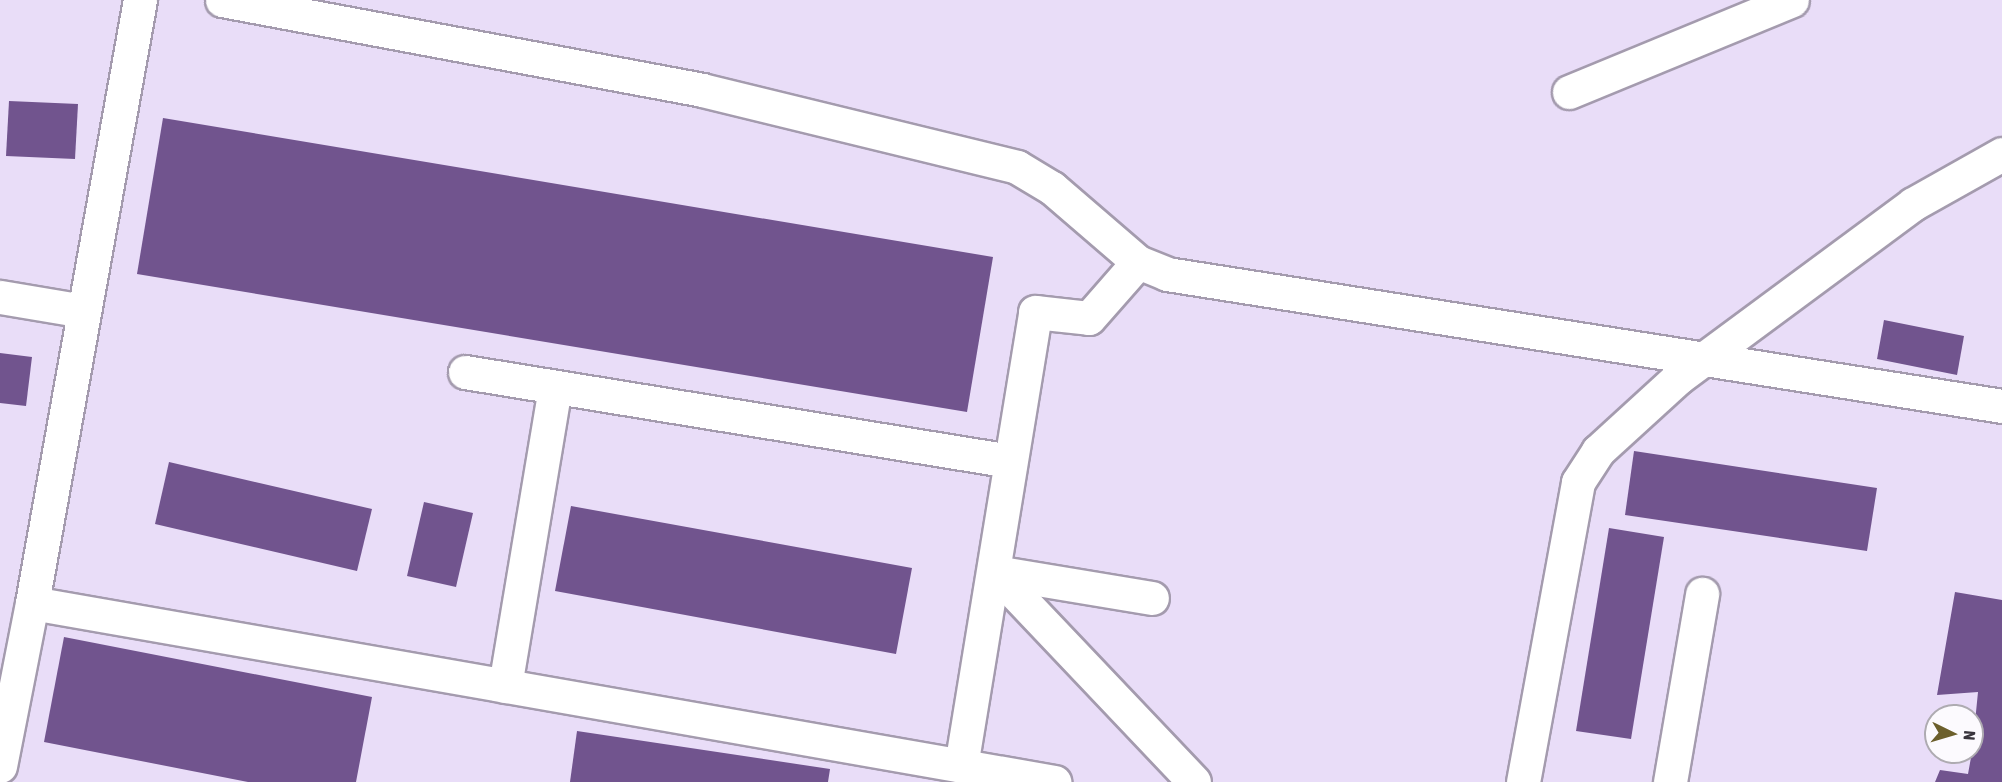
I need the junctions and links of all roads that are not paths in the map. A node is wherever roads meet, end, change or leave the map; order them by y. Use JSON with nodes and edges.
{"nodes":[{"id":1,"x":140,"y":0,"type":"edge"},
{"id":2,"x":222,"y":0,"type":"edge"},
{"id":3,"x":1792,"y":0,"type":"edge"},
{"id":4,"x":1569,"y":92,"type":"dead end"},
{"id":5,"x":2002,"y":154,"type":"edge"},
{"id":6,"x":1138,"y":261,"type":"junction"},
{"id":7,"x":0,"y":297,"type":"edge"},
{"id":8,"x":84,"y":311,"type":"junction"},
{"id":9,"x":1707,"y":357,"type":"junction"},
{"id":10,"x":465,"y":372,"type":"dead end"},
{"id":11,"x":555,"y":387,"type":"junction"},
{"id":12,"x":2002,"y":406,"type":"edge"},
{"id":13,"x":1010,"y":461,"type":"junction"},
{"id":14,"x":995,"y":572,"type":"junction"},
{"id":15,"x":1702,"y":594,"type":"dead end"},
{"id":16,"x":1152,"y":598,"type":"dead end"},
{"id":17,"x":32,"y":603,"type":"junction"},
{"id":18,"x":505,"y":686,"type":"junction"},
{"id":19,"x":0,"y":766,"type":"edge"},
{"id":20,"x":961,"y":766,"type":"junction"},
{"id":21,"x":902,"y":769,"type":"edge"},
{"id":22,"x":1054,"y":782,"type":"edge"},
{"id":23,"x":1194,"y":782,"type":"edge"},
{"id":24,"x":1523,"y":782,"type":"edge"},
{"id":25,"x":1670,"y":782,"type":"edge"}],
"edges":[{"from":1,"to":8,"type":"street"},
{"from":2,"to":6,"type":"street"},
{"from":3,"to":4,"type":"street"},
{"from":5,"to":9,"type":"street"},
{"from":6,"to":9,"type":"street"},
{"from":6,"to":13,"type":"street"},
{"from":7,"to":8,"type":"street"},
{"from":8,"to":17,"type":"street"},
{"from":9,"to":12,"type":"street"},
{"from":9,"to":24,"type":"street"},
{"from":10,"to":11,"type":"street"},
{"from":11,"to":13,"type":"street"},
{"from":11,"to":18,"type":"street"},
{"from":13,"to":14,"type":"street"},
{"from":14,"to":16,"type":"street"},
{"from":14,"to":20,"type":"street"},
{"from":14,"to":23,"type":"street"},
{"from":15,"to":25,"type":"street"},
{"from":17,"to":18,"type":"street"},
{"from":17,"to":19,"type":"street"},
{"from":18,"to":21,"type":"street"},
{"from":20,"to":21,"type":"street"},
{"from":20,"to":22,"type":"street"}]}
